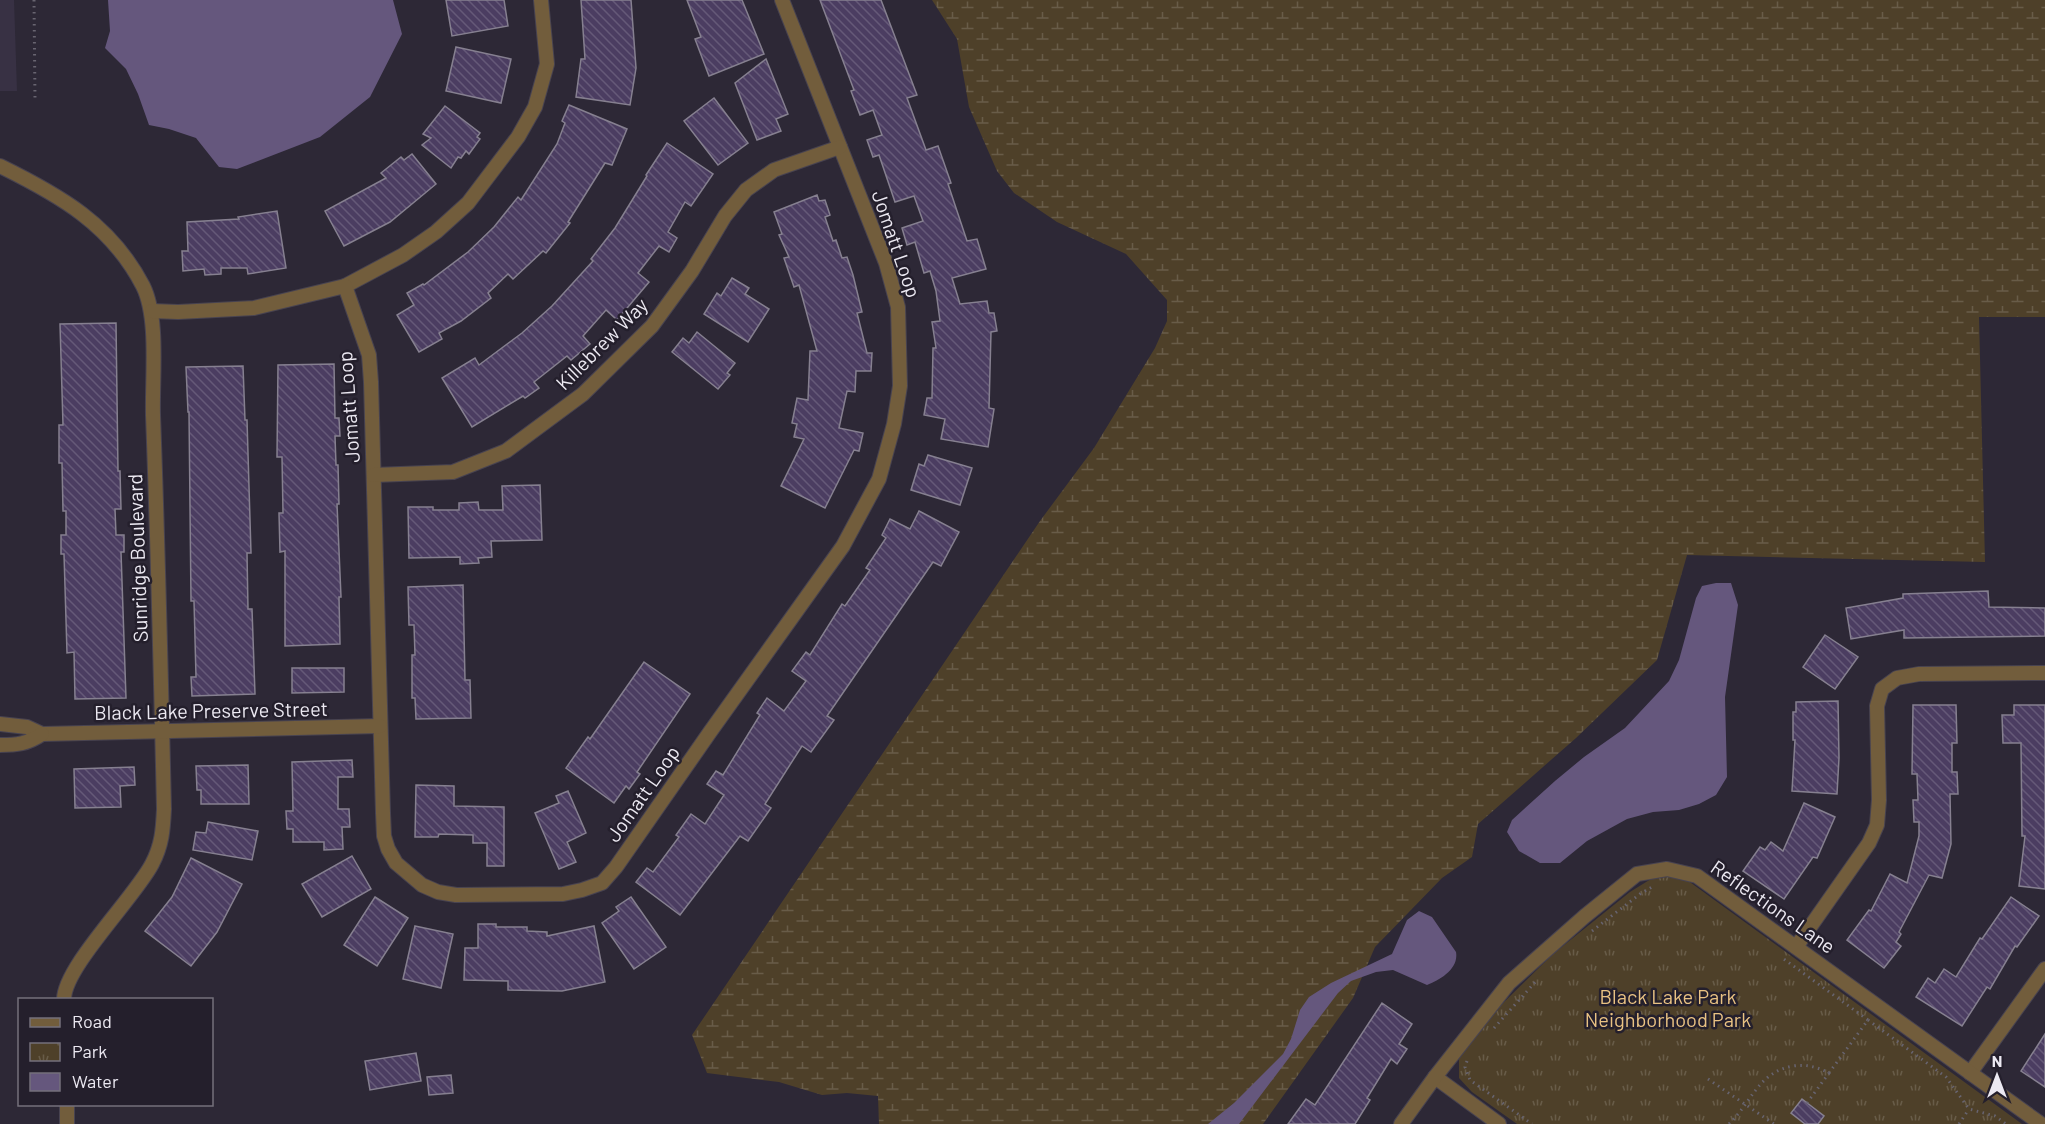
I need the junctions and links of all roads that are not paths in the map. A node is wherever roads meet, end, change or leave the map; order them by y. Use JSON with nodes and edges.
{"nodes":[{"id":1,"x":541,"y":0,"type":"edge"},
{"id":2,"x":782,"y":0,"type":"edge"},
{"id":3,"x":840,"y":147,"type":"junction"},
{"id":4,"x":0,"y":166,"type":"edge"},
{"id":5,"x":345,"y":286,"type":"junction"},
{"id":6,"x":152,"y":311,"type":"junction"},
{"id":7,"x":374,"y":475,"type":"junction"},
{"id":8,"x":2045,"y":673,"type":"edge"},
{"id":9,"x":0,"y":724,"type":"edge"},
{"id":10,"x":381,"y":726,"type":"junction"},
{"id":11,"x":162,"y":731,"type":"junction"},
{"id":12,"x":42,"y":734,"type":"junction"},
{"id":13,"x":0,"y":745,"type":"edge"},
{"id":14,"x":1796,"y":947,"type":"junction"},
{"id":15,"x":2045,"y":969,"type":"edge"},
{"id":16,"x":64,"y":995,"type":"edge"},
{"id":17,"x":1970,"y":1073,"type":"junction"},
{"id":18,"x":1435,"y":1077,"type":"junction"},
{"id":19,"x":67,"y":1106,"type":"edge"},
{"id":20,"x":67,"y":1124,"type":"edge"},
{"id":21,"x":1401,"y":1124,"type":"edge"},
{"id":22,"x":1499,"y":1124,"type":"edge"},
{"id":23,"x":2041,"y":1124,"type":"edge"}],
"edges":[{"from":1,"to":5,"type":"street"},
{"from":2,"to":3,"type":"street","name":"Jomatt Loop"},
{"from":3,"to":7,"type":"street","name":"Killebrew Way"},
{"from":3,"to":10,"type":"street","name":"Jomatt Loop"},
{"from":4,"to":6,"type":"street","name":"Sunridge Boulevard"},
{"from":5,"to":6,"type":"street"},
{"from":5,"to":7,"type":"street","name":"Jomatt Loop"},
{"from":6,"to":11,"type":"street","name":"Sunridge Boulevard"},
{"from":7,"to":10,"type":"street","name":"Jomatt Loop"},
{"from":8,"to":14,"type":"street"},
{"from":9,"to":12,"type":"street","name":"Black Lake Preserve Street"},
{"from":10,"to":11,"type":"street","name":"Black Lake Preserve Street"},
{"from":11,"to":12,"type":"street","name":"Black Lake Preserve Street"},
{"from":11,"to":16,"type":"street","name":"Sunridge Boulevard"},
{"from":12,"to":13,"type":"street","name":"Black Lake Preserve Street"},
{"from":14,"to":17,"type":"street","name":"Reflections Lane"},
{"from":14,"to":18,"type":"street","name":"Reflections Lane"},
{"from":15,"to":17,"type":"street"},
{"from":17,"to":23,"type":"street","name":"Reflections Lane"},
{"from":18,"to":21,"type":"street","name":"Reflections Lane"},
{"from":18,"to":22,"type":"street"},
{"from":19,"to":20,"type":"street"}]}
